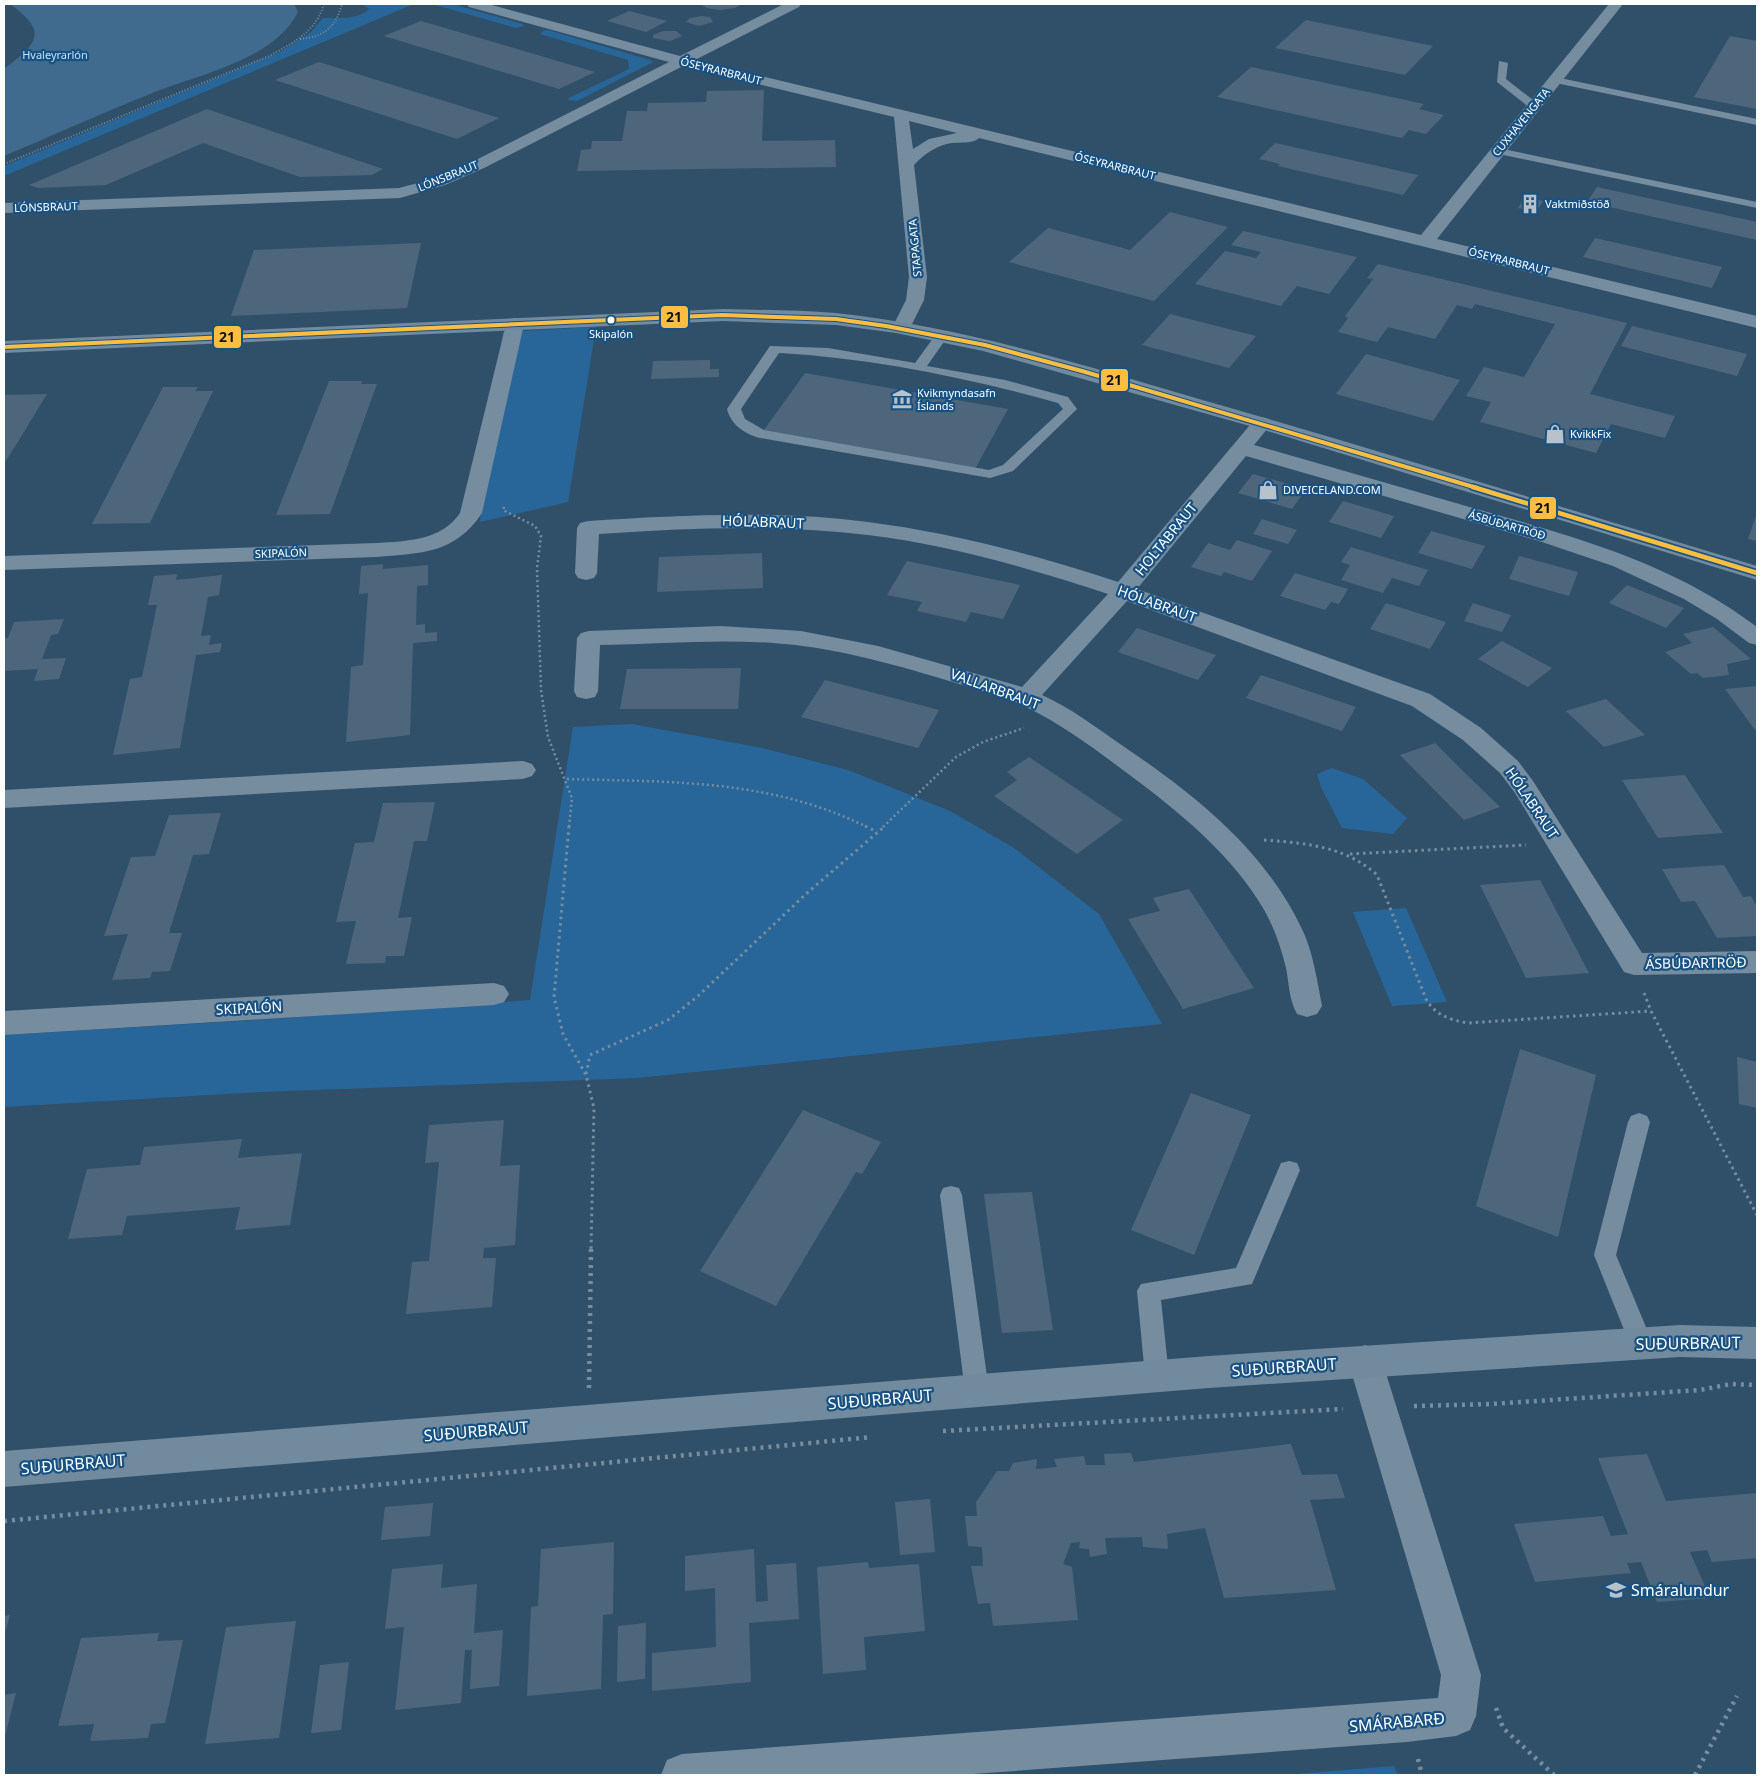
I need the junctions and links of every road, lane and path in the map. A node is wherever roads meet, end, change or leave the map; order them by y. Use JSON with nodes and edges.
{"nodes":[{"id":1,"x":324,"y":4,"type":"edge"},
{"id":2,"x":342,"y":4,"type":"edge"},
{"id":3,"x":474,"y":4,"type":"edge"},
{"id":4,"x":794,"y":4,"type":"edge"},
{"id":5,"x":1616,"y":4,"type":"edge"},
{"id":6,"x":299,"y":39,"type":"junction"},
{"id":7,"x":684,"y":62,"type":"junction"},
{"id":8,"x":1503,"y":62,"type":"dead end"},
{"id":9,"x":1555,"y":80,"type":"junction"},
{"id":10,"x":1534,"y":106,"type":"junction"},
{"id":11,"x":901,"y":115,"type":"junction"},
{"id":12,"x":1757,"y":122,"type":"edge"},
{"id":13,"x":1003,"y":139,"type":"junction"},
{"id":14,"x":1498,"y":151,"type":"junction"},
{"id":15,"x":4,"y":164,"type":"edge"},
{"id":16,"x":906,"y":165,"type":"junction"},
{"id":17,"x":1757,"y":206,"type":"edge"},
{"id":18,"x":4,"y":208,"type":"edge"},
{"id":19,"x":1426,"y":241,"type":"junction"},
{"id":20,"x":1757,"y":322,"type":"edge"},
{"id":21,"x":515,"y":324,"type":"junction"},
{"id":22,"x":901,"y":328,"type":"junction"},
{"id":23,"x":942,"y":336,"type":"junction"},
{"id":24,"x":4,"y":347,"type":"edge"},
{"id":25,"x":918,"y":368,"type":"junction"},
{"id":26,"x":1262,"y":423,"type":"junction"},
{"id":27,"x":1241,"y":448,"type":"junction"},
{"id":28,"x":505,"y":500,"type":"dead end"},
{"id":29,"x":4,"y":563,"type":"edge"},
{"id":30,"x":586,"y":573,"type":"dead end"},
{"id":31,"x":1757,"y":573,"type":"edge"},
{"id":32,"x":1123,"y":591,"type":"junction"},
{"id":33,"x":1757,"y":638,"type":"edge"},
{"id":34,"x":586,"y":691,"type":"dead end"},
{"id":35,"x":1033,"y":701,"type":"junction"},
{"id":36,"x":523,"y":770,"type":"dead end"},
{"id":37,"x":566,"y":779,"type":"junction"},
{"id":38,"x":4,"y":798,"type":"edge"},
{"id":39,"x":1212,"y":830,"type":"junction"},
{"id":40,"x":878,"y":832,"type":"junction"},
{"id":41,"x":1559,"y":843,"type":"junction"},
{"id":42,"x":1349,"y":854,"type":"junction"},
{"id":43,"x":1757,"y":962,"type":"edge"},
{"id":44,"x":1634,"y":964,"type":"junction"},
{"id":45,"x":494,"y":994,"type":"dead end"},
{"id":46,"x":1307,"y":1006,"type":"dead end"},
{"id":47,"x":1651,"y":1011,"type":"junction"},
{"id":48,"x":4,"y":1022,"type":"edge"},
{"id":49,"x":586,"y":1075,"type":"junction"},
{"id":50,"x":1639,"y":1122,"type":"dead end"},
{"id":51,"x":1289,"y":1170,"type":"dead end"},
{"id":52,"x":951,"y":1195,"type":"dead end"},
{"id":53,"x":1757,"y":1216,"type":"edge"},
{"id":54,"x":1757,"y":1343,"type":"edge"},
{"id":55,"x":1641,"y":1344,"type":"junction"},
{"id":56,"x":1365,"y":1361,"type":"junction"},
{"id":57,"x":1158,"y":1376,"type":"junction"},
{"id":58,"x":1757,"y":1385,"type":"edge"},
{"id":59,"x":977,"y":1391,"type":"junction"},
{"id":60,"x":1379,"y":1407,"type":"junction"},
{"id":61,"x":588,"y":1422,"type":"junction"},
{"id":62,"x":938,"y":1431,"type":"dead end"},
{"id":63,"x":879,"y":1436,"type":"dead end"},
{"id":64,"x":4,"y":1470,"type":"edge"},
{"id":65,"x":4,"y":1521,"type":"edge"},
{"id":66,"x":1461,"y":1675,"type":"junction"},
{"id":67,"x":1737,"y":1696,"type":"dead end"},
{"id":68,"x":682,"y":1775,"type":"edge"},
{"id":69,"x":1554,"y":1775,"type":"edge"},
{"id":70,"x":1695,"y":1775,"type":"edge"}],
"edges":[{"from":1,"to":6,"type":"path"},
{"from":2,"to":6,"type":"path"},
{"from":3,"to":7,"type":"street","name":"ÓSEYRARBRAUT"},
{"from":4,"to":7,"type":"street","name":"LÓNSBRAUT"},
{"from":5,"to":9,"type":"street","name":"CUXHAVENGATA"},
{"from":6,"to":15,"type":"path"},
{"from":7,"to":11,"type":"street","name":"ÓSEYRARBRAUT"},
{"from":7,"to":18,"type":"street","name":"LÓNSBRAUT"},
{"from":8,"to":10,"type":"lane"},
{"from":9,"to":10,"type":"street","name":"CUXHAVENGATA"},
{"from":9,"to":12,"type":"lane"},
{"from":10,"to":14,"type":"street","name":"CUXHAVENGATA"},
{"from":11,"to":13,"type":"street","name":"ÓSEYRARBRAUT"},
{"from":11,"to":16,"type":"street","name":"STAPAGATA"},
{"from":13,"to":16,"type":"street"},
{"from":13,"to":19,"type":"street","name":"ÓSEYRARBRAUT"},
{"from":14,"to":17,"type":"lane"},
{"from":14,"to":19,"type":"street","name":"CUXHAVENGATA"},
{"from":16,"to":22,"type":"street","name":"STAPAGATA"},
{"from":19,"to":20,"type":"street","name":"ÓSEYRARBRAUT"},
{"from":21,"to":22,"type":"street"},
{"from":21,"to":24,"type":"street"},
{"from":21,"to":29,"type":"street","name":"SKIPALÓN"},
{"from":22,"to":23,"type":"street"},
{"from":23,"to":25,"type":"lane"},
{"from":23,"to":26,"type":"street"},
{"from":25,"to":25,"type":"lane"},
{"from":26,"to":27,"type":"street","name":"HOLTABRAUT"},
{"from":26,"to":31,"type":"street"},
{"from":27,"to":32,"type":"street","name":"HOLTABRAUT"},
{"from":27,"to":33,"type":"street","name":"ÁSBÚÐARTRÖÐ"},
{"from":28,"to":37,"type":"path"},
{"from":30,"to":32,"type":"street","name":"HÓLABRAUT"},
{"from":32,"to":35,"type":"street","name":"HOLTABRAUT"},
{"from":32,"to":41,"type":"street","name":"HÓLABRAUT"},
{"from":34,"to":35,"type":"street","name":"VALLARBRAUT"},
{"from":35,"to":39,"type":"street","name":"VALLARBRAUT"},
{"from":35,"to":40,"type":"path"},
{"from":36,"to":38,"type":"street"},
{"from":37,"to":40,"type":"path"},
{"from":37,"to":49,"type":"path"},
{"from":39,"to":42,"type":"path"},
{"from":39,"to":46,"type":"street","name":"VALLARBRAUT"},
{"from":40,"to":49,"type":"path"},
{"from":41,"to":42,"type":"path"},
{"from":41,"to":44,"type":"street","name":"HÓLABRAUT"},
{"from":42,"to":47,"type":"path"},
{"from":43,"to":44,"type":"street","name":"ÁSBÚÐARTRÖÐ"},
{"from":44,"to":47,"type":"path"},
{"from":45,"to":48,"type":"street","name":"SKIPALÓN"},
{"from":47,"to":53,"type":"path"},
{"from":49,"to":61,"type":"path"},
{"from":50,"to":55,"type":"lane"},
{"from":51,"to":57,"type":"lane"},
{"from":52,"to":59,"type":"lane"},
{"from":54,"to":55,"type":"street","name":"SUÐURBRAUT"},
{"from":55,"to":56,"type":"street","name":"SUÐURBRAUT"},
{"from":56,"to":57,"type":"street","name":"SUÐURBRAUT"},
{"from":56,"to":60,"type":"street","name":"SMÁRABARÐ"},
{"from":57,"to":59,"type":"street","name":"SUÐURBRAUT"},
{"from":58,"to":60,"type":"path"},
{"from":59,"to":61,"type":"street","name":"SUÐURBRAUT"},
{"from":60,"to":62,"type":"path"},
{"from":60,"to":66,"type":"street","name":"SMÁRABARÐ"},
{"from":61,"to":64,"type":"street","name":"SUÐURBRAUT"},
{"from":63,"to":65,"type":"path"},
{"from":66,"to":68,"type":"street","name":"SMÁRABARÐ"},
{"from":66,"to":69,"type":"path"},
{"from":67,"to":70,"type":"path"}]}
